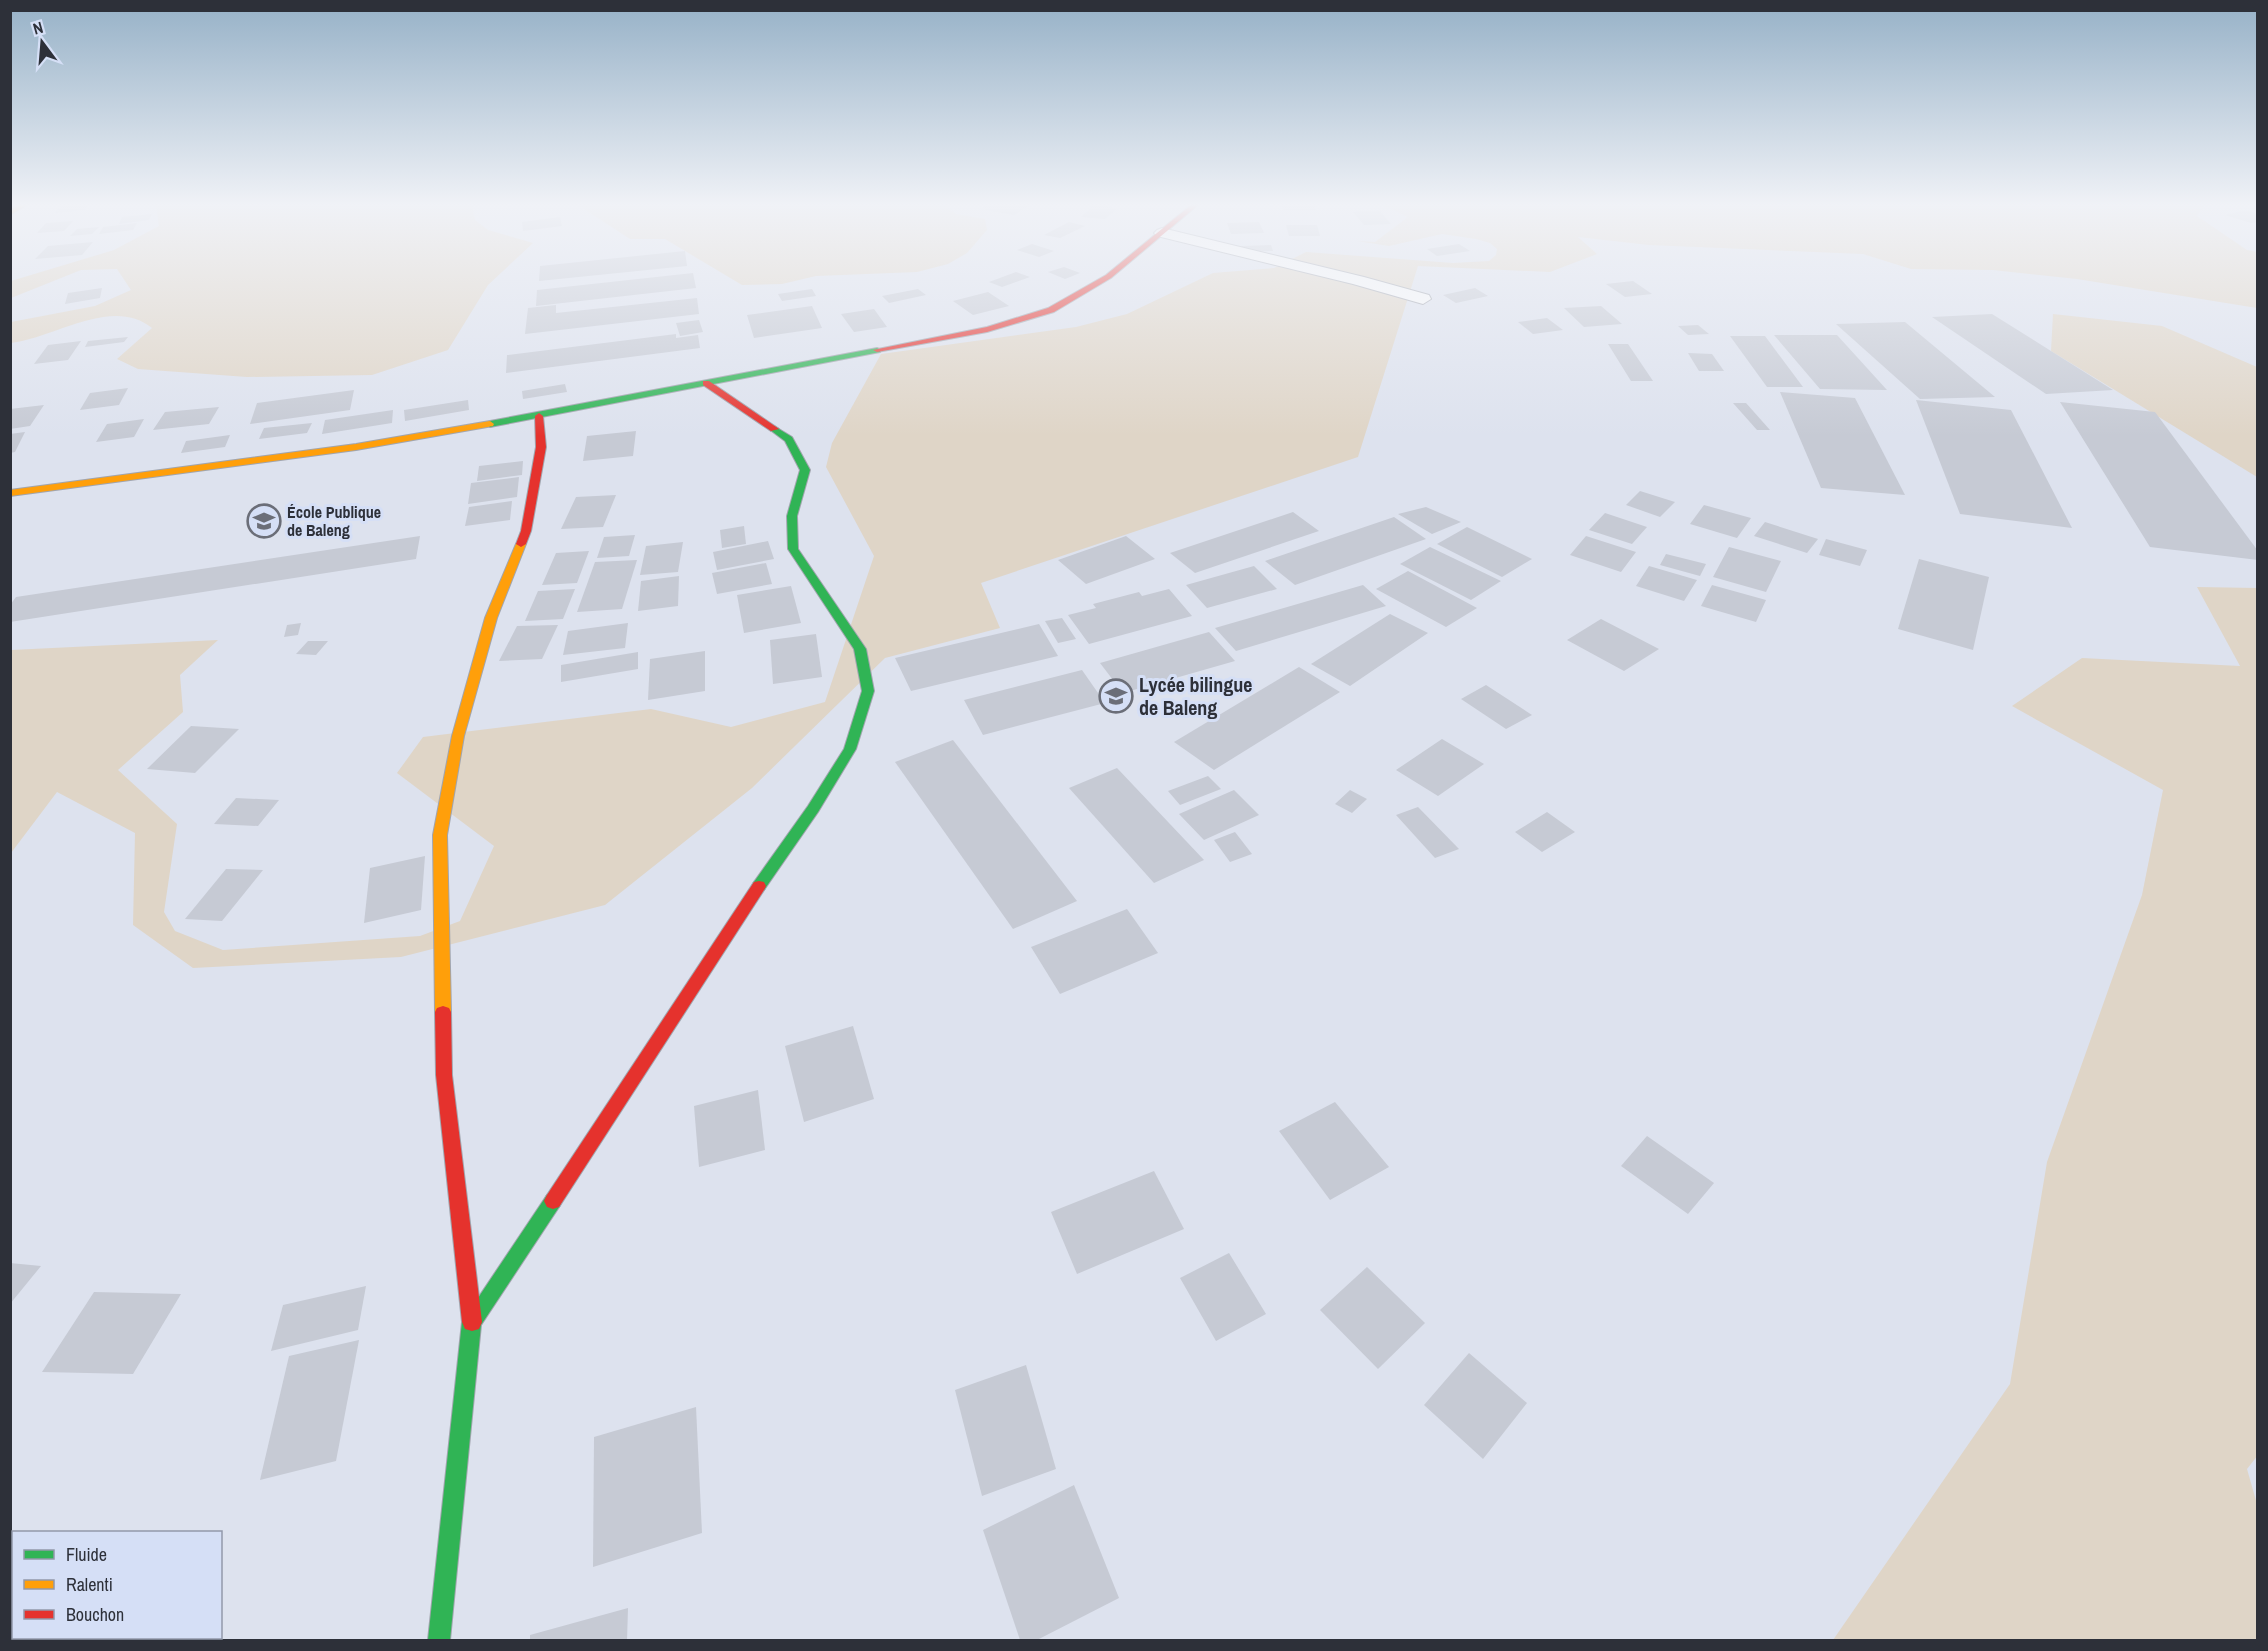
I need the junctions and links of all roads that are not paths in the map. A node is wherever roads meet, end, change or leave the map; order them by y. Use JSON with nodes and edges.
{"nodes":[{"id":1,"x":1097,"y":282,"type":"edge"},
{"id":2,"x":1365,"y":282,"type":"edge"},
{"id":3,"x":1424,"y":299,"type":"dead end"},
{"id":4,"x":706,"y":383,"type":"junction"},
{"id":5,"x":539,"y":416,"type":"junction"},
{"id":6,"x":10,"y":492,"type":"edge"},
{"id":7,"x":472,"y":1322,"type":"junction"},
{"id":8,"x":439,"y":1641,"type":"edge"}],
"edges":[{"from":1,"to":4,"type":"street"},
{"from":2,"to":3,"type":"street"},
{"from":4,"to":5,"type":"street"},
{"from":4,"to":7,"type":"street"},
{"from":5,"to":6,"type":"street"},
{"from":5,"to":7,"type":"street"},
{"from":7,"to":8,"type":"street"}]}
